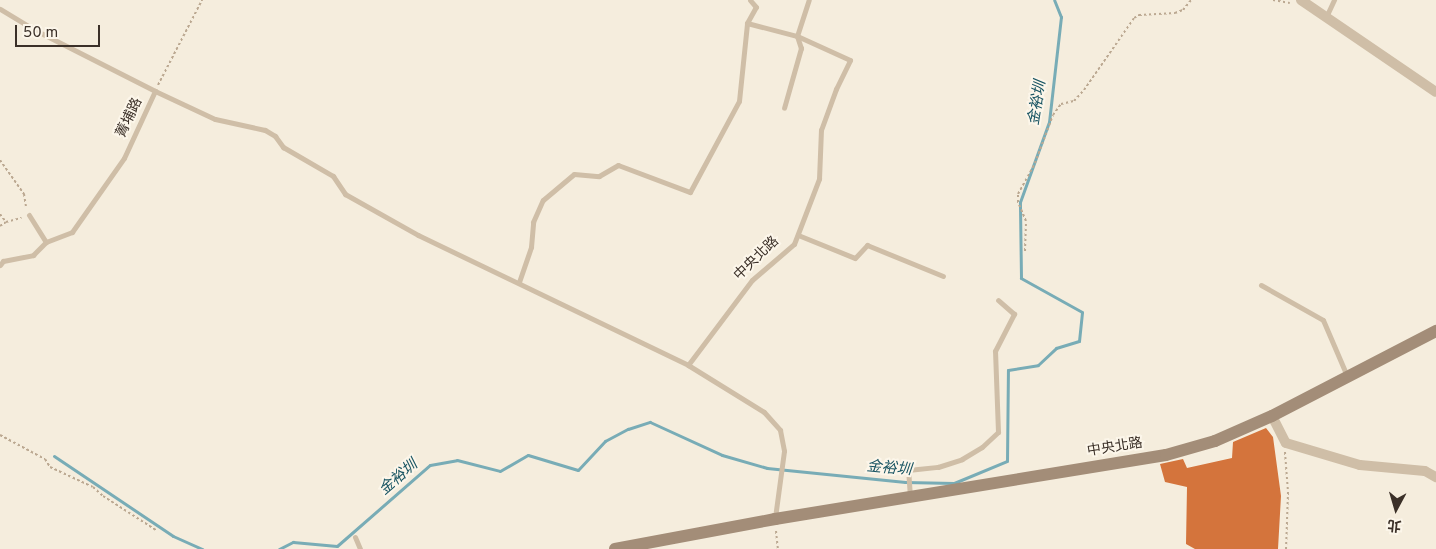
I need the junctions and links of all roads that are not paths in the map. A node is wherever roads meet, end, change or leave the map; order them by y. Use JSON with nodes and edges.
{"nodes":[{"id":1,"x":750,"y":0,"type":"edge"},
{"id":2,"x":809,"y":0,"type":"edge"},
{"id":3,"x":1302,"y":0,"type":"edge"},
{"id":4,"x":1334,"y":0,"type":"edge"},
{"id":5,"x":0,"y":9,"type":"edge"},
{"id":6,"x":1326,"y":18,"type":"junction"},
{"id":7,"x":748,"y":23,"type":"junction"},
{"id":8,"x":797,"y":36,"type":"junction"},
{"id":9,"x":155,"y":91,"type":"junction"},
{"id":10,"x":1436,"y":92,"type":"edge"},
{"id":11,"x":784,"y":108,"type":"dead end"},
{"id":12,"x":28,"y":215,"type":"road end"},
{"id":13,"x":798,"y":235,"type":"junction"},
{"id":14,"x":46,"y":242,"type":"junction"},
{"id":15,"x":0,"y":265,"type":"edge"},
{"id":16,"x":943,"y":276,"type":"dead end"},
{"id":17,"x":519,"y":282,"type":"junction"},
{"id":18,"x":1261,"y":285,"type":"dead end"},
{"id":19,"x":998,"y":300,"type":"dead end"},
{"id":20,"x":1436,"y":331,"type":"edge"},
{"id":21,"x":688,"y":365,"type":"junction"},
{"id":22,"x":1347,"y":377,"type":"junction"},
{"id":23,"x":1272,"y":416,"type":"junction"},
{"id":24,"x":1436,"y":477,"type":"edge"},
{"id":25,"x":910,"y":498,"type":"junction"},
{"id":26,"x":775,"y":519,"type":"junction"},
{"id":27,"x":355,"y":538,"type":"dead end"},
{"id":28,"x":360,"y":549,"type":"edge"},
{"id":29,"x":615,"y":549,"type":"edge"}],
"edges":[{"from":1,"to":7,"type":"lane"},
{"from":2,"to":8,"type":"lane"},
{"from":3,"to":6,"type":"street"},
{"from":4,"to":6,"type":"lane"},
{"from":5,"to":9,"type":"lane","name":"菁埔路"},
{"from":6,"to":10,"type":"street"},
{"from":7,"to":8,"type":"lane"},
{"from":7,"to":17,"type":"lane"},
{"from":8,"to":11,"type":"lane"},
{"from":8,"to":13,"type":"lane","name":"中央北路"},
{"from":9,"to":14,"type":"lane","name":"菁埔路"},
{"from":9,"to":17,"type":"lane"},
{"from":12,"to":14,"type":"lane"},
{"from":13,"to":16,"type":"lane"},
{"from":13,"to":21,"type":"lane","name":"中央北路"},
{"from":14,"to":15,"type":"lane","name":"菁埔路"},
{"from":17,"to":21,"type":"lane"},
{"from":18,"to":22,"type":"lane"},
{"from":19,"to":25,"type":"lane"},
{"from":20,"to":22,"type":"street","name":"中央北路"},
{"from":21,"to":26,"type":"lane"},
{"from":22,"to":23,"type":"street","name":"中央北路"},
{"from":23,"to":24,"type":"street"},
{"from":23,"to":25,"type":"street","name":"中央北路"},
{"from":25,"to":26,"type":"street","name":"中央北路"},
{"from":26,"to":29,"type":"street","name":"中央北路"},
{"from":27,"to":28,"type":"lane"}]}
